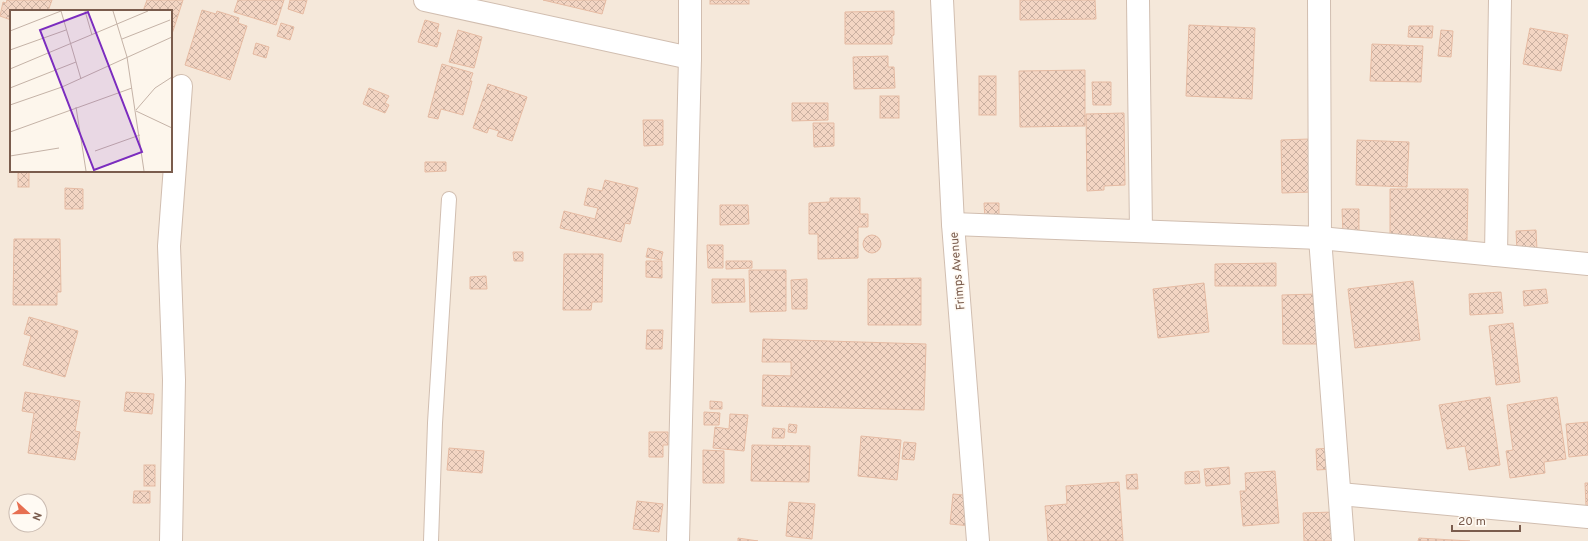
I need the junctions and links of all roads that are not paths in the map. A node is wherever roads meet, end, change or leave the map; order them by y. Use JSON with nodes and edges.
{"nodes":[{"id":1,"x":425,"y":0,"type":"edge"},
{"id":2,"x":690,"y":0,"type":"edge"},
{"id":3,"x":942,"y":0,"type":"edge"},
{"id":4,"x":1138,"y":0,"type":"edge"},
{"id":5,"x":1320,"y":0,"type":"edge"},
{"id":6,"x":1500,"y":0,"type":"edge"},
{"id":7,"x":690,"y":58,"type":"junction"},
{"id":8,"x":181,"y":86,"type":"dead end"},
{"id":9,"x":449,"y":199,"type":"dead end"},
{"id":10,"x":953,"y":224,"type":"junction"},
{"id":11,"x":1141,"y":231,"type":"junction"},
{"id":12,"x":1320,"y":238,"type":"junction"},
{"id":13,"x":1496,"y":255,"type":"junction"},
{"id":14,"x":1588,"y":264,"type":"edge"},
{"id":15,"x":1340,"y":494,"type":"junction"},
{"id":16,"x":1588,"y":517,"type":"edge"},
{"id":17,"x":171,"y":541,"type":"edge"},
{"id":18,"x":431,"y":541,"type":"edge"},
{"id":19,"x":678,"y":541,"type":"edge"},
{"id":20,"x":978,"y":541,"type":"edge"},
{"id":21,"x":1343,"y":541,"type":"edge"}],
"edges":[{"from":1,"to":7,"type":"street"},
{"from":2,"to":7,"type":"street"},
{"from":3,"to":10,"type":"street","name":"Frimps Avenue"},
{"from":4,"to":11,"type":"street"},
{"from":5,"to":12,"type":"street"},
{"from":6,"to":13,"type":"street"},
{"from":7,"to":19,"type":"street"},
{"from":8,"to":17,"type":"street"},
{"from":9,"to":18,"type":"lane"},
{"from":10,"to":11,"type":"street"},
{"from":10,"to":20,"type":"street","name":"Frimps Avenue"},
{"from":11,"to":12,"type":"street"},
{"from":12,"to":13,"type":"street"},
{"from":12,"to":15,"type":"street"},
{"from":13,"to":14,"type":"street"},
{"from":15,"to":16,"type":"street"},
{"from":15,"to":21,"type":"street"}]}
